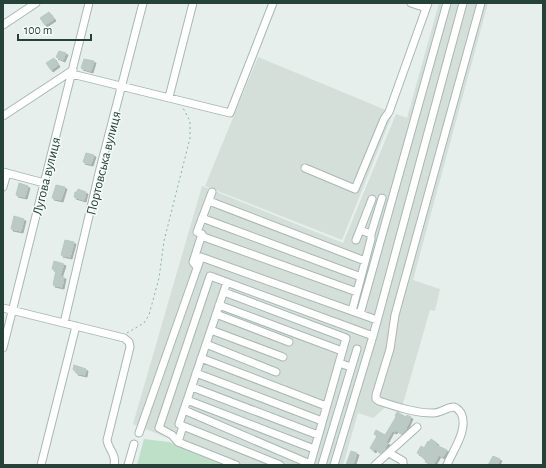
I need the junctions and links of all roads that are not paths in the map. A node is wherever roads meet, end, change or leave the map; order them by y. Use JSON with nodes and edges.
{"nodes":[{"id":1,"x":36,"y":3,"type":"edge"},
{"id":2,"x":89,"y":3,"type":"edge"},
{"id":3,"x":144,"y":3,"type":"edge"},
{"id":4,"x":193,"y":3,"type":"edge"},
{"id":5,"x":273,"y":3,"type":"edge"},
{"id":6,"x":411,"y":3,"type":"edge"},
{"id":7,"x":448,"y":3,"type":"edge"},
{"id":8,"x":463,"y":3,"type":"edge"},
{"id":9,"x":481,"y":3,"type":"edge"},
{"id":10,"x":427,"y":5,"type":"edge"},
{"id":11,"x":3,"y":25,"type":"edge"},
{"id":12,"x":73,"y":72,"type":"junction"},
{"id":13,"x":122,"y":86,"type":"junction"},
{"id":14,"x":169,"y":97,"type":"junction"},
{"id":15,"x":3,"y":116,"type":"edge"},
{"id":16,"x":305,"y":168,"type":"dead end"},
{"id":17,"x":5,"y":172,"type":"edge"},
{"id":18,"x":44,"y":183,"type":"junction"},
{"id":19,"x":3,"y":187,"type":"edge"},
{"id":20,"x":212,"y":192,"type":"dead end"},
{"id":21,"x":372,"y":198,"type":"dead end"},
{"id":22,"x":382,"y":198,"type":"dead end"},
{"id":23,"x":209,"y":201,"type":"junction"},
{"id":24,"x":202,"y":218,"type":"junction"},
{"id":25,"x":360,"y":230,"type":"junction"},
{"id":26,"x":370,"y":234,"type":"junction"},
{"id":27,"x":201,"y":236,"type":"junction"},
{"id":28,"x":356,"y":240,"type":"dead end"},
{"id":29,"x":365,"y":261,"type":"junction"},
{"id":30,"x":197,"y":268,"type":"junction"},
{"id":31,"x":361,"y":277,"type":"junction"},
{"id":32,"x":227,"y":282,"type":"junction"},
{"id":33,"x":224,"y":292,"type":"junction"},
{"id":34,"x":357,"y":292,"type":"junction"},
{"id":35,"x":219,"y":305,"type":"junction"},
{"id":36,"x":3,"y":308,"type":"edge"},
{"id":37,"x":13,"y":310,"type":"junction"},
{"id":38,"x":352,"y":311,"type":"junction"},
{"id":39,"x":216,"y":314,"type":"junction"},
{"id":40,"x":360,"y":314,"type":"junction"},
{"id":41,"x":377,"y":320,"type":"junction"},
{"id":42,"x":64,"y":323,"type":"junction"},
{"id":43,"x":76,"y":326,"type":"junction"},
{"id":44,"x":211,"y":330,"type":"junction"},
{"id":45,"x":373,"y":336,"type":"junction"},
{"id":46,"x":289,"y":342,"type":"dead end"},
{"id":47,"x":206,"y":344,"type":"junction"},
{"id":48,"x":3,"y":348,"type":"edge"},
{"id":49,"x":357,"y":349,"type":"dead end"},
{"id":50,"x":342,"y":351,"type":"junction"},
{"id":51,"x":283,"y":357,"type":"dead end"},
{"id":52,"x":201,"y":358,"type":"junction"},
{"id":53,"x":339,"y":363,"type":"junction"},
{"id":54,"x":351,"y":367,"type":"junction"},
{"id":55,"x":276,"y":372,"type":"dead end"},
{"id":56,"x":196,"y":373,"type":"junction"},
{"id":57,"x":192,"y":387,"type":"junction"},
{"id":58,"x":187,"y":400,"type":"junction"},
{"id":59,"x":326,"y":406,"type":"junction"},
{"id":60,"x":184,"y":410,"type":"junction"},
{"id":61,"x":322,"y":421,"type":"junction"},
{"id":62,"x":183,"y":426,"type":"junction"},
{"id":63,"x":417,"y":427,"type":"dead end"},
{"id":64,"x":139,"y":434,"type":"dead end"},
{"id":65,"x":318,"y":437,"type":"junction"},
{"id":66,"x":178,"y":442,"type":"junction"},
{"id":67,"x":328,"y":443,"type":"junction"},
{"id":68,"x":134,"y":444,"type":"dead end"},
{"id":69,"x":314,"y":449,"type":"junction"},
{"id":70,"x":326,"y":453,"type":"junction"},
{"id":71,"x":389,"y":453,"type":"junction"},
{"id":72,"x":337,"y":456,"type":"junction"},
{"id":73,"x":310,"y":464,"type":"edge"},
{"id":74,"x":41,"y":465,"type":"edge"},
{"id":75,"x":114,"y":465,"type":"edge"},
{"id":76,"x":128,"y":465,"type":"edge"},
{"id":77,"x":236,"y":465,"type":"edge"},
{"id":78,"x":280,"y":465,"type":"edge"},
{"id":79,"x":322,"y":465,"type":"edge"},
{"id":80,"x":334,"y":465,"type":"edge"},
{"id":81,"x":375,"y":465,"type":"edge"},
{"id":82,"x":404,"y":465,"type":"edge"},
{"id":83,"x":448,"y":465,"type":"edge"}],
"edges":[{"from":1,"to":11,"type":"street"},
{"from":2,"to":12,"type":"street","name":"Лугова вулиця"},
{"from":3,"to":13,"type":"street","name":"Портовська вулиця"},
{"from":4,"to":14,"type":"street"},
{"from":5,"to":14,"type":"street"},
{"from":6,"to":10,"type":"street"},
{"from":7,"to":40,"type":"street"},
{"from":8,"to":41,"type":"street"},
{"from":9,"to":83,"type":"street"},
{"from":10,"to":16,"type":"street"},
{"from":12,"to":13,"type":"street"},
{"from":12,"to":15,"type":"street"},
{"from":12,"to":18,"type":"street","name":"Лугова вулиця"},
{"from":13,"to":14,"type":"street"},
{"from":13,"to":42,"type":"street","name":"Портовська вулиця"},
{"from":17,"to":18,"type":"street"},
{"from":17,"to":19,"type":"street"},
{"from":18,"to":37,"type":"street","name":"Лугова вулиця"},
{"from":20,"to":23,"type":"street"},
{"from":21,"to":25,"type":"street"},
{"from":22,"to":26,"type":"street"},
{"from":23,"to":24,"type":"street"},
{"from":23,"to":29,"type":"street"},
{"from":24,"to":27,"type":"street"},
{"from":24,"to":31,"type":"street"},
{"from":25,"to":26,"type":"street"},
{"from":25,"to":28,"type":"street"},
{"from":26,"to":29,"type":"street"},
{"from":27,"to":30,"type":"street"},
{"from":27,"to":34,"type":"street"},
{"from":29,"to":31,"type":"street"},
{"from":30,"to":38,"type":"street"},
{"from":30,"to":64,"type":"street"},
{"from":31,"to":34,"type":"street"},
{"from":32,"to":33,"type":"street"},
{"from":32,"to":45,"type":"street"},
{"from":32,"to":66,"type":"street"},
{"from":33,"to":35,"type":"street"},
{"from":33,"to":50,"type":"street"},
{"from":34,"to":38,"type":"street"},
{"from":35,"to":39,"type":"street"},
{"from":35,"to":50,"type":"street"},
{"from":36,"to":37,"type":"street"},
{"from":37,"to":42,"type":"street"},
{"from":37,"to":48,"type":"street","name":"Лугова вулиця"},
{"from":38,"to":40,"type":"street"},
{"from":39,"to":44,"type":"street"},
{"from":39,"to":46,"type":"street"},
{"from":40,"to":41,"type":"street"},
{"from":41,"to":45,"type":"street"},
{"from":42,"to":43,"type":"street"},
{"from":43,"to":74,"type":"street"},
{"from":43,"to":75,"type":"street"},
{"from":44,"to":47,"type":"street"},
{"from":44,"to":51,"type":"street"},
{"from":45,"to":72,"type":"street"},
{"from":47,"to":52,"type":"street"},
{"from":47,"to":55,"type":"street"},
{"from":49,"to":54,"type":"street"},
{"from":50,"to":53,"type":"street"},
{"from":52,"to":56,"type":"street"},
{"from":52,"to":59,"type":"street"},
{"from":53,"to":54,"type":"street"},
{"from":53,"to":59,"type":"street"},
{"from":54,"to":67,"type":"street"},
{"from":56,"to":57,"type":"street"},
{"from":56,"to":61,"type":"street"},
{"from":57,"to":58,"type":"street"},
{"from":57,"to":65,"type":"street"},
{"from":58,"to":60,"type":"street"},
{"from":58,"to":69,"type":"street"},
{"from":59,"to":61,"type":"street"},
{"from":60,"to":62,"type":"street"},
{"from":60,"to":73,"type":"street"},
{"from":61,"to":65,"type":"street"},
{"from":62,"to":66,"type":"street"},
{"from":62,"to":78,"type":"street"},
{"from":63,"to":71,"type":"street"},
{"from":65,"to":67,"type":"street"},
{"from":65,"to":69,"type":"street"},
{"from":66,"to":77,"type":"street"},
{"from":67,"to":70,"type":"street"},
{"from":68,"to":76,"type":"street"},
{"from":69,"to":73,"type":"street"},
{"from":70,"to":72,"type":"street"},
{"from":70,"to":79,"type":"street"},
{"from":71,"to":81,"type":"street"},
{"from":71,"to":82,"type":"street"},
{"from":72,"to":80,"type":"street"}]}
